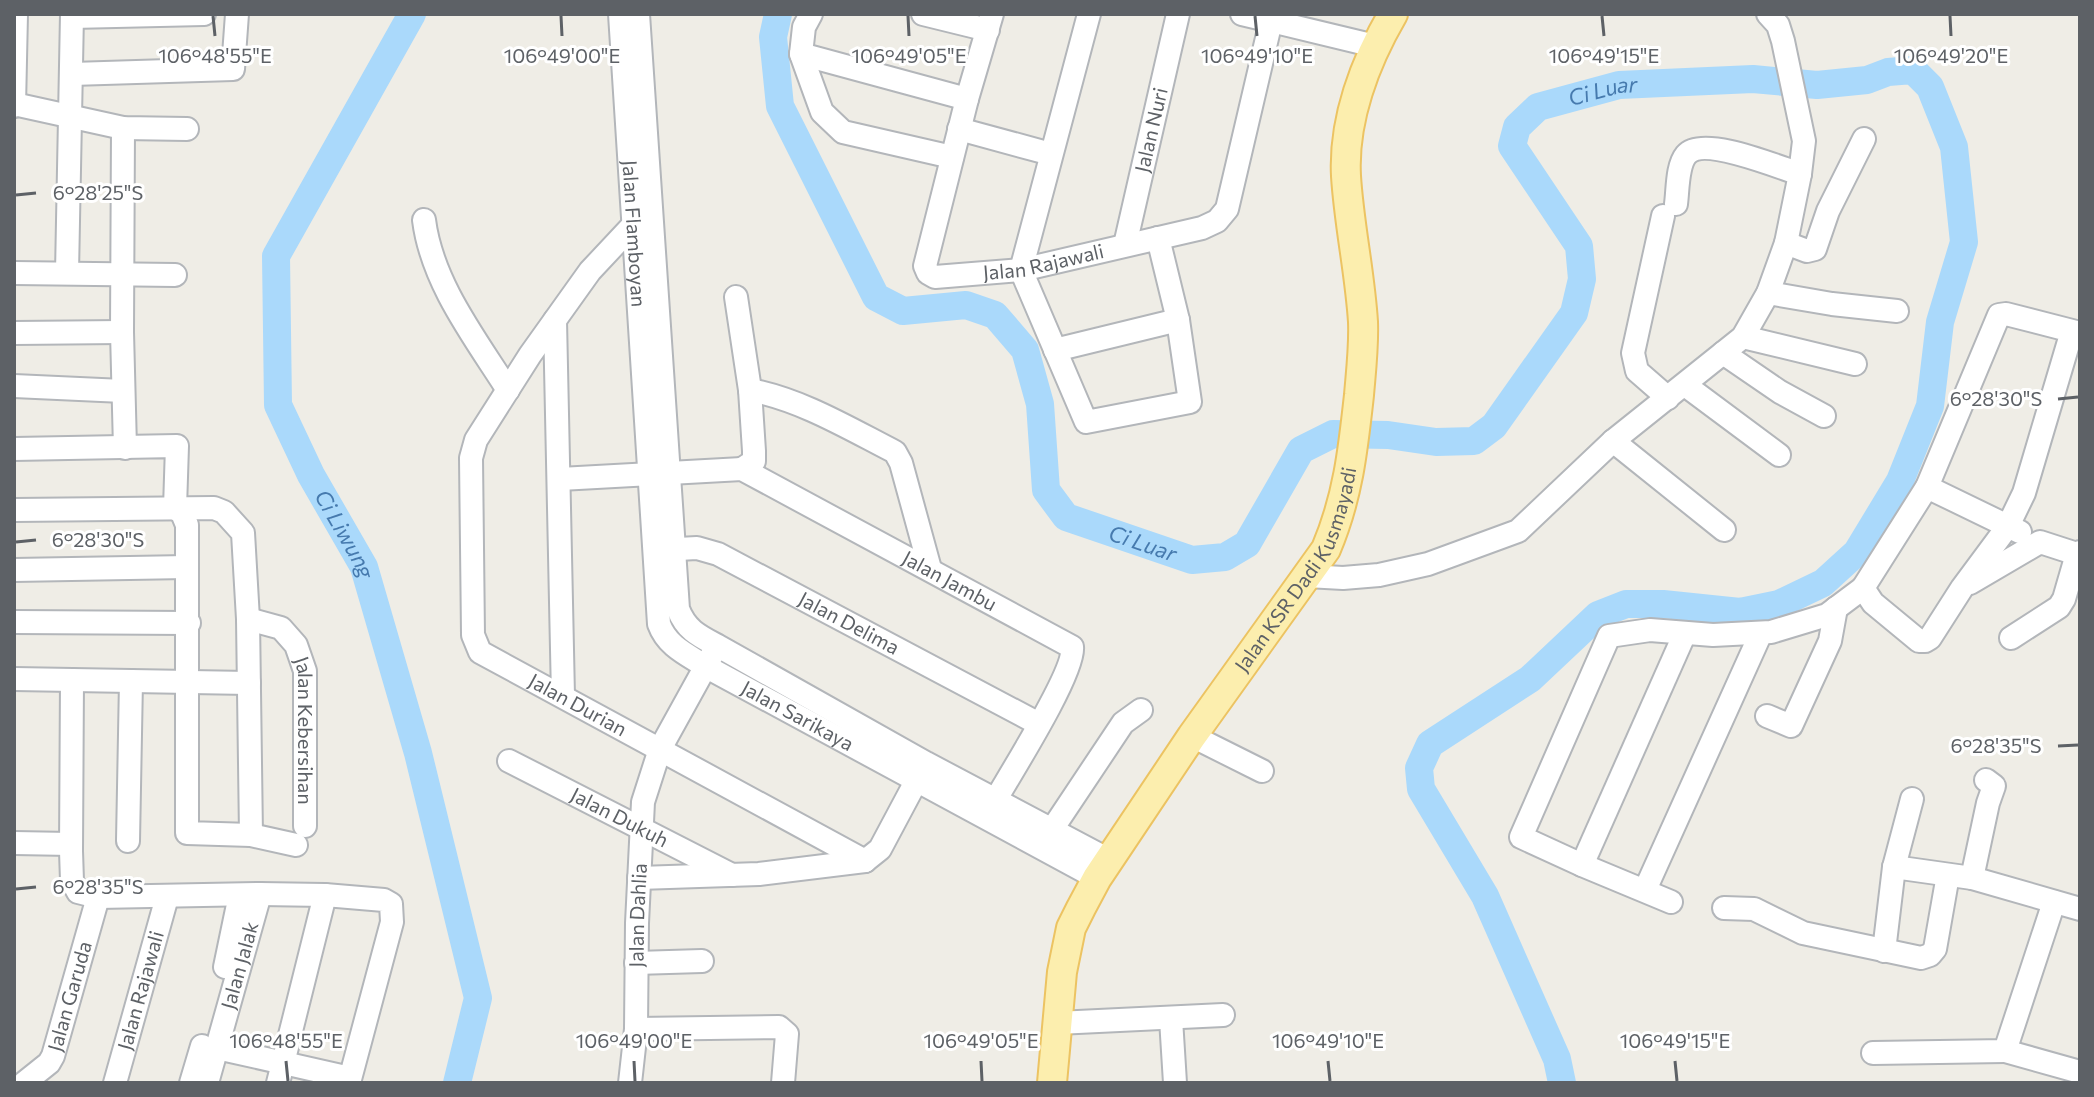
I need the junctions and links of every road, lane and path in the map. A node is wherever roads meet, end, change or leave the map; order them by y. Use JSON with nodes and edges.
{"nodes":[{"id":1,"x":16,"y":14,"type":"edge"},
{"id":2,"x":204,"y":14,"type":"edge"},
{"id":3,"x":237,"y":14,"type":"edge"},
{"id":4,"x":811,"y":14,"type":"edge"},
{"id":5,"x":923,"y":14,"type":"edge"},
{"id":6,"x":1089,"y":14,"type":"edge"},
{"id":7,"x":1178,"y":14,"type":"edge"},
{"id":8,"x":1245,"y":14,"type":"edge"},
{"id":9,"x":1393,"y":14,"type":"edge"},
{"id":10,"x":1768,"y":14,"type":"edge"},
{"id":11,"x":72,"y":15,"type":"edge"},
{"id":12,"x":629,"y":16,"type":"edge"},
{"id":13,"x":1271,"y":21,"type":"junction"},
{"id":14,"x":990,"y":22,"type":"edge"},
{"id":15,"x":1375,"y":46,"type":"junction"},
{"id":16,"x":801,"y":54,"type":"junction"},
{"id":17,"x":72,"y":74,"type":"junction"},
{"id":18,"x":967,"y":99,"type":"junction"},
{"id":19,"x":14,"y":105,"type":"edge"},
{"id":20,"x":69,"y":118,"type":"junction"},
{"id":21,"x":123,"y":128,"type":"junction"},
{"id":22,"x":187,"y":129,"type":"dead end"},
{"id":23,"x":959,"y":129,"type":"junction"},
{"id":24,"x":1864,"y":139,"type":"dead end"},
{"id":25,"x":1051,"y":154,"type":"junction"},
{"id":26,"x":952,"y":157,"type":"junction"},
{"id":27,"x":1800,"y":174,"type":"junction"},
{"id":28,"x":424,"y":220,"type":"dead end"},
{"id":29,"x":644,"y":222,"type":"junction"},
{"id":30,"x":1158,"y":238,"type":"junction"},
{"id":31,"x":1786,"y":243,"type":"junction"},
{"id":32,"x":1125,"y":245,"type":"junction"},
{"id":33,"x":1021,"y":270,"type":"junction"},
{"id":34,"x":14,"y":273,"type":"edge"},
{"id":35,"x":67,"y":273,"type":"junction"},
{"id":36,"x":175,"y":275,"type":"dead end"},
{"id":37,"x":123,"y":276,"type":"junction"},
{"id":38,"x":1768,"y":293,"type":"junction"},
{"id":39,"x":736,"y":297,"type":"dead end"},
{"id":40,"x":1897,"y":311,"type":"dead end"},
{"id":41,"x":555,"y":320,"type":"junction"},
{"id":42,"x":1178,"y":320,"type":"junction"},
{"id":43,"x":122,"y":332,"type":"junction"},
{"id":44,"x":2076,"y":332,"type":"edge"},
{"id":45,"x":14,"y":333,"type":"edge"},
{"id":46,"x":1743,"y":337,"type":"junction"},
{"id":47,"x":1055,"y":350,"type":"junction"},
{"id":48,"x":1723,"y":353,"type":"junction"},
{"id":49,"x":1855,"y":364,"type":"dead end"},
{"id":50,"x":14,"y":386,"type":"edge"},
{"id":51,"x":508,"y":390,"type":"junction"},
{"id":52,"x":750,"y":390,"type":"junction"},
{"id":53,"x":123,"y":391,"type":"junction"},
{"id":54,"x":1676,"y":391,"type":"junction"},
{"id":55,"x":1824,"y":416,"type":"dead end"},
{"id":56,"x":1613,"y":441,"type":"junction"},
{"id":57,"x":125,"y":448,"type":"junction"},
{"id":58,"x":14,"y":449,"type":"edge"},
{"id":59,"x":1779,"y":455,"type":"dead end"},
{"id":60,"x":657,"y":463,"type":"junction"},
{"id":61,"x":742,"y":469,"type":"junction"},
{"id":62,"x":560,"y":479,"type":"junction"},
{"id":63,"x":1927,"y":487,"type":"junction"},
{"id":64,"x":175,"y":508,"type":"junction"},
{"id":65,"x":14,"y":510,"type":"edge"},
{"id":66,"x":2008,"y":526,"type":"junction"},
{"id":67,"x":1724,"y":530,"type":"dead end"},
{"id":68,"x":2040,"y":542,"type":"junction"},
{"id":69,"x":664,"y":549,"type":"junction"},
{"id":70,"x":2078,"y":553,"type":"edge"},
{"id":71,"x":187,"y":567,"type":"junction"},
{"id":72,"x":930,"y":569,"type":"junction"},
{"id":73,"x":14,"y":570,"type":"edge"},
{"id":74,"x":1307,"y":576,"type":"junction"},
{"id":75,"x":1863,"y":588,"type":"junction"},
{"id":76,"x":1962,"y":588,"type":"junction"},
{"id":77,"x":1836,"y":608,"type":"junction"},
{"id":78,"x":248,"y":619,"type":"junction"},
{"id":79,"x":14,"y":622,"type":"edge"},
{"id":80,"x":189,"y":623,"type":"junction"},
{"id":81,"x":1685,"y":633,"type":"junction"},
{"id":82,"x":1761,"y":633,"type":"junction"},
{"id":83,"x":2011,"y":638,"type":"dead end"},
{"id":84,"x":718,"y":646,"type":"junction"},
{"id":85,"x":705,"y":666,"type":"junction"},
{"id":86,"x":14,"y":679,"type":"edge"},
{"id":87,"x":72,"y":680,"type":"junction"},
{"id":88,"x":131,"y":681,"type":"junction"},
{"id":89,"x":188,"y":683,"type":"junction"},
{"id":90,"x":249,"y":683,"type":"junction"},
{"id":91,"x":563,"y":696,"type":"junction"},
{"id":92,"x":1141,"y":710,"type":"dead end"},
{"id":93,"x":1767,"y":716,"type":"dead end"},
{"id":94,"x":1039,"y":724,"type":"junction"},
{"id":95,"x":1192,"y":736,"type":"junction"},
{"id":96,"x":660,"y":749,"type":"junction"},
{"id":97,"x":509,"y":761,"type":"dead end"},
{"id":98,"x":1262,"y":771,"type":"dead end"},
{"id":99,"x":921,"y":772,"type":"junction"},
{"id":100,"x":1986,"y":780,"type":"dead end"},
{"id":101,"x":996,"y":799,"type":"junction"},
{"id":102,"x":1912,"y":799,"type":"dead end"},
{"id":103,"x":641,"y":828,"type":"junction"},
{"id":104,"x":1053,"y":828,"type":"junction"},
{"id":105,"x":251,"y":835,"type":"junction"},
{"id":106,"x":128,"y":841,"type":"dead end"},
{"id":107,"x":14,"y":843,"type":"edge"},
{"id":108,"x":71,"y":844,"type":"junction"},
{"id":109,"x":865,"y":861,"type":"junction"},
{"id":110,"x":1582,"y":865,"type":"junction"},
{"id":111,"x":1894,"y":867,"type":"junction"},
{"id":112,"x":1103,"y":869,"type":"junction"},
{"id":113,"x":732,"y":875,"type":"junction"},
{"id":114,"x":1948,"y":875,"type":"junction"},
{"id":115,"x":639,"y":878,"type":"junction"},
{"id":116,"x":1972,"y":878,"type":"junction"},
{"id":117,"x":1645,"y":890,"type":"junction"},
{"id":118,"x":250,"y":894,"type":"junction"},
{"id":119,"x":325,"y":895,"type":"junction"},
{"id":120,"x":98,"y":897,"type":"junction"},
{"id":121,"x":167,"y":897,"type":"junction"},
{"id":122,"x":1671,"y":902,"type":"dead end"},
{"id":123,"x":2054,"y":902,"type":"junction"},
{"id":124,"x":1724,"y":908,"type":"dead end"},
{"id":125,"x":2080,"y":909,"type":"edge"},
{"id":126,"x":1884,"y":951,"type":"junction"},
{"id":127,"x":702,"y":961,"type":"dead end"},
{"id":128,"x":636,"y":963,"type":"junction"},
{"id":129,"x":1223,"y":1015,"type":"dead end"},
{"id":130,"x":1171,"y":1019,"type":"junction"},
{"id":131,"x":1057,"y":1023,"type":"junction"},
{"id":132,"x":636,"y":1029,"type":"junction"},
{"id":133,"x":217,"y":1048,"type":"junction"},
{"id":134,"x":2005,"y":1051,"type":"junction"},
{"id":135,"x":1873,"y":1053,"type":"dead end"},
{"id":136,"x":281,"y":1072,"type":"edge"},
{"id":137,"x":2080,"y":1072,"type":"edge"},
{"id":138,"x":350,"y":1081,"type":"edge"},
{"id":139,"x":24,"y":1083,"type":"edge"},
{"id":140,"x":115,"y":1083,"type":"edge"},
{"id":141,"x":191,"y":1083,"type":"edge"},
{"id":142,"x":207,"y":1083,"type":"edge"},
{"id":143,"x":630,"y":1083,"type":"edge"},
{"id":144,"x":783,"y":1083,"type":"edge"},
{"id":145,"x":1052,"y":1083,"type":"edge"},
{"id":146,"x":1175,"y":1083,"type":"edge"}],
"edges":[{"from":1,"to":19,"type":"street"},
{"from":2,"to":11,"type":"street"},
{"from":3,"to":17,"type":"street"},
{"from":4,"to":16,"type":"street"},
{"from":5,"to":14,"type":"street"},
{"from":6,"to":25,"type":"street"},
{"from":7,"to":32,"type":"street","name":"Jalan Nuri"},
{"from":8,"to":13,"type":"street"},
{"from":9,"to":15,"type":"main road","name":"Jalan KSR Dadi Kusmayadi"},
{"from":10,"to":27,"type":"street"},
{"from":11,"to":17,"type":"street"},
{"from":12,"to":29,"type":"street","name":"Jalan Sarikaya"},
{"from":13,"to":15,"type":"street"},
{"from":13,"to":30,"type":"street","name":"Jalan Rajawali"},
{"from":14,"to":18,"type":"street","name":"Jalan Rajawali"},
{"from":15,"to":74,"type":"main road","name":"Jalan KSR Dadi Kusmayadi"},
{"from":16,"to":18,"type":"street"},
{"from":16,"to":26,"type":"street"},
{"from":17,"to":20,"type":"street"},
{"from":18,"to":23,"type":"street","name":"Jalan Rajawali"},
{"from":19,"to":20,"type":"street"},
{"from":20,"to":21,"type":"street"},
{"from":20,"to":35,"type":"street"},
{"from":21,"to":22,"type":"street"},
{"from":21,"to":37,"type":"street"},
{"from":23,"to":25,"type":"street"},
{"from":23,"to":26,"type":"street","name":"Jalan Rajawali"},
{"from":24,"to":31,"type":"street"},
{"from":25,"to":33,"type":"street"},
{"from":26,"to":33,"type":"street","name":"Jalan Rajawali"},
{"from":27,"to":31,"type":"street"},
{"from":27,"to":54,"type":"street"},
{"from":28,"to":51,"type":"street"},
{"from":29,"to":41,"type":"street"},
{"from":29,"to":60,"type":"street","name":"Jalan Sarikaya"},
{"from":30,"to":32,"type":"street","name":"Jalan Rajawali"},
{"from":30,"to":42,"type":"street"},
{"from":31,"to":38,"type":"street"},
{"from":32,"to":33,"type":"street","name":"Jalan Rajawali"},
{"from":33,"to":47,"type":"street"},
{"from":34,"to":35,"type":"street"},
{"from":35,"to":37,"type":"street"},
{"from":36,"to":37,"type":"street"},
{"from":37,"to":43,"type":"street"},
{"from":38,"to":40,"type":"street"},
{"from":38,"to":46,"type":"street"},
{"from":39,"to":52,"type":"street"},
{"from":41,"to":51,"type":"street"},
{"from":41,"to":62,"type":"street"},
{"from":42,"to":47,"type":"street"},
{"from":42,"to":47,"type":"street"},
{"from":43,"to":45,"type":"street"},
{"from":43,"to":53,"type":"street"},
{"from":44,"to":63,"type":"street"},
{"from":44,"to":66,"type":"street"},
{"from":46,"to":48,"type":"street"},
{"from":46,"to":49,"type":"street"},
{"from":48,"to":54,"type":"street"},
{"from":48,"to":55,"type":"street"},
{"from":50,"to":53,"type":"street"},
{"from":51,"to":91,"type":"street","name":"Jalan Durian"},
{"from":52,"to":61,"type":"street"},
{"from":52,"to":72,"type":"street"},
{"from":53,"to":57,"type":"street"},
{"from":54,"to":56,"type":"street"},
{"from":54,"to":59,"type":"street"},
{"from":56,"to":67,"type":"street"},
{"from":56,"to":74,"type":"street"},
{"from":57,"to":58,"type":"street"},
{"from":57,"to":64,"type":"street"},
{"from":60,"to":61,"type":"street"},
{"from":60,"to":62,"type":"street"},
{"from":60,"to":69,"type":"street","name":"Jalan Sarikaya"},
{"from":61,"to":72,"type":"street","name":"Jalan Jambu"},
{"from":62,"to":91,"type":"street"},
{"from":63,"to":66,"type":"street"},
{"from":63,"to":75,"type":"street"},
{"from":64,"to":65,"type":"street"},
{"from":64,"to":71,"type":"street"},
{"from":64,"to":78,"type":"street"},
{"from":66,"to":68,"type":"street"},
{"from":66,"to":76,"type":"street"},
{"from":68,"to":70,"type":"street"},
{"from":68,"to":76,"type":"street"},
{"from":69,"to":84,"type":"street","name":"Jalan Sarikaya"},
{"from":69,"to":85,"type":"street","name":"Jalan Sarikaya"},
{"from":69,"to":94,"type":"street","name":"Jalan Delima"},
{"from":70,"to":83,"type":"street"},
{"from":71,"to":73,"type":"street"},
{"from":71,"to":80,"type":"street"},
{"from":72,"to":94,"type":"street","name":"Jalan Jambu"},
{"from":74,"to":95,"type":"main road","name":"Jalan KSR Dadi Kusmayadi"},
{"from":75,"to":76,"type":"street"},
{"from":75,"to":77,"type":"street"},
{"from":77,"to":82,"type":"street"},
{"from":77,"to":93,"type":"street"},
{"from":78,"to":90,"type":"street"},
{"from":78,"to":105,"type":"street","name":"Jalan Kebersihan"},
{"from":79,"to":80,"type":"street"},
{"from":80,"to":89,"type":"street"},
{"from":81,"to":82,"type":"street"},
{"from":81,"to":110,"type":"street"},
{"from":81,"to":110,"type":"street"},
{"from":82,"to":117,"type":"street"},
{"from":84,"to":85,"type":"street","name":"Jalan Dahlia"},
{"from":84,"to":99,"type":"street","name":"Jalan Sarikaya"},
{"from":85,"to":96,"type":"street","name":"Jalan Dahlia"},
{"from":85,"to":99,"type":"street","name":"Jalan Sarikaya"},
{"from":86,"to":87,"type":"street"},
{"from":87,"to":88,"type":"street"},
{"from":87,"to":108,"type":"street"},
{"from":88,"to":89,"type":"street"},
{"from":88,"to":106,"type":"street"},
{"from":89,"to":90,"type":"street"},
{"from":89,"to":105,"type":"street"},
{"from":90,"to":105,"type":"street"},
{"from":91,"to":96,"type":"street","name":"Jalan Durian"},
{"from":92,"to":104,"type":"street"},
{"from":94,"to":101,"type":"street","name":"Jalan Jambu"},
{"from":95,"to":98,"type":"street"},
{"from":95,"to":112,"type":"main road","name":"Jalan KSR Dadi Kusmayadi"},
{"from":96,"to":103,"type":"street","name":"Jalan Dahlia"},
{"from":96,"to":109,"type":"street","name":"Jalan Durian"},
{"from":97,"to":103,"type":"street","name":"Jalan Dukuh"},
{"from":99,"to":101,"type":"street","name":"Jalan Sarikaya"},
{"from":99,"to":109,"type":"street"},
{"from":99,"to":112,"type":"street","name":"Jalan Sarikaya"},
{"from":100,"to":116,"type":"street"},
{"from":101,"to":104,"type":"street","name":"Jalan Sarikaya"},
{"from":102,"to":111,"type":"street"},
{"from":103,"to":113,"type":"street","name":"Jalan Dukuh"},
{"from":103,"to":115,"type":"street","name":"Jalan Dahlia"},
{"from":104,"to":112,"type":"street","name":"Jalan Sarikaya"},
{"from":107,"to":108,"type":"street"},
{"from":108,"to":120,"type":"street"},
{"from":109,"to":113,"type":"street","name":"Jalan Dukuh"},
{"from":110,"to":117,"type":"street"},
{"from":111,"to":114,"type":"street"},
{"from":111,"to":126,"type":"street"},
{"from":112,"to":131,"type":"main road","name":"Jalan KSR Dadi Kusmayadi"},
{"from":113,"to":115,"type":"street","name":"Jalan Dukuh"},
{"from":114,"to":116,"type":"street"},
{"from":114,"to":126,"type":"street"},
{"from":115,"to":128,"type":"street","name":"Jalan Dahlia"},
{"from":116,"to":123,"type":"street"},
{"from":117,"to":122,"type":"street"},
{"from":118,"to":119,"type":"street"},
{"from":118,"to":121,"type":"street"},
{"from":118,"to":133,"type":"street","name":"Jalan Jalak"},
{"from":118,"to":141,"type":"street"},
{"from":119,"to":136,"type":"street"},
{"from":119,"to":138,"type":"street"},
{"from":120,"to":121,"type":"street"},
{"from":120,"to":139,"type":"street","name":"Jalan Garuda"},
{"from":121,"to":140,"type":"street","name":"Jalan Rajawali"},
{"from":123,"to":125,"type":"street"},
{"from":123,"to":134,"type":"street"},
{"from":124,"to":126,"type":"street"},
{"from":127,"to":128,"type":"street"},
{"from":128,"to":132,"type":"street","name":"Jalan Dahlia"},
{"from":129,"to":130,"type":"street"},
{"from":130,"to":131,"type":"street"},
{"from":130,"to":146,"type":"street"},
{"from":131,"to":145,"type":"main road","name":"Jalan KSR Dadi Kusmayadi"},
{"from":132,"to":143,"type":"street","name":"Jalan Dahlia"},
{"from":132,"to":144,"type":"street"},
{"from":133,"to":136,"type":"street"},
{"from":133,"to":142,"type":"street","name":"Jalan Jalak"},
{"from":134,"to":135,"type":"street"},
{"from":134,"to":137,"type":"street"},
{"from":136,"to":138,"type":"street"}]}
